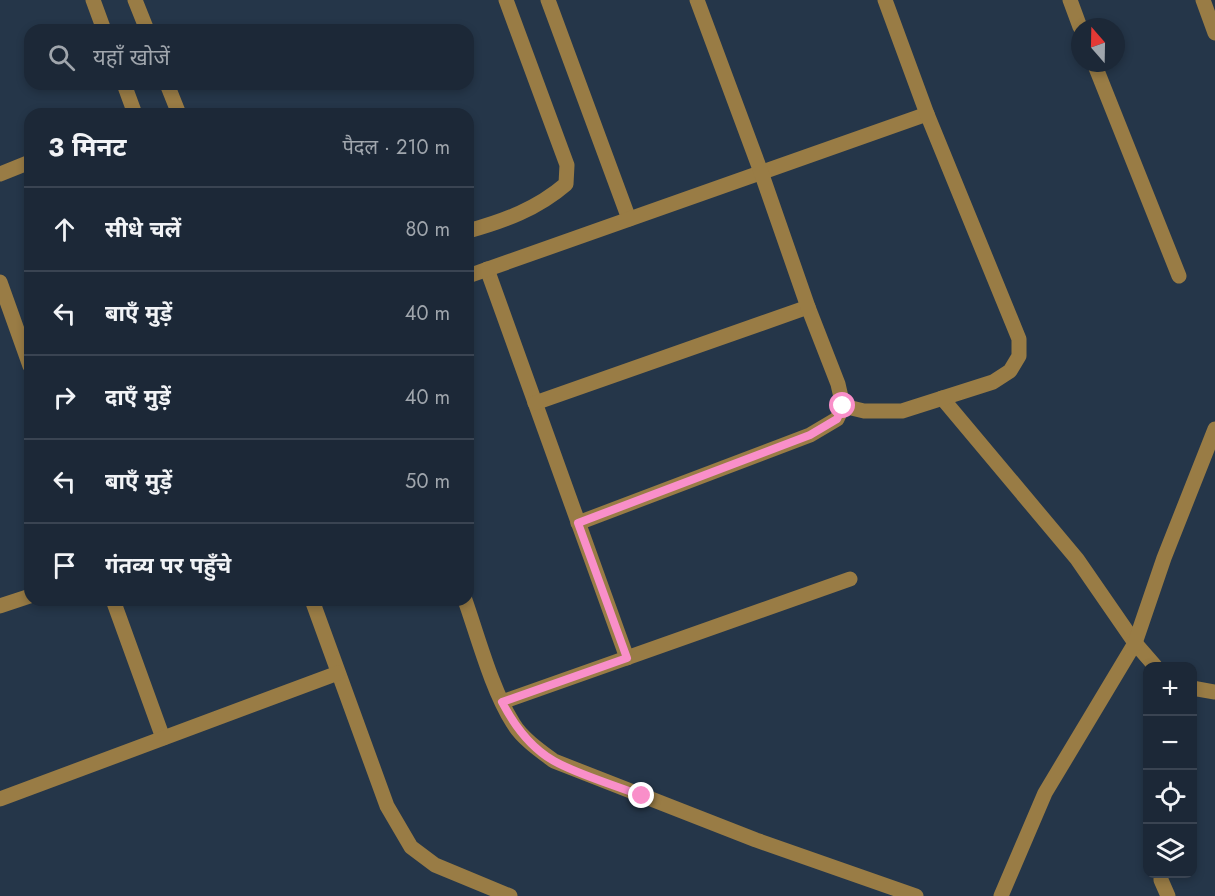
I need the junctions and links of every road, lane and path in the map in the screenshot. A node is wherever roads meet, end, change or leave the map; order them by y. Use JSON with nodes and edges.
{"nodes":[{"id":1,"x":93,"y":0,"type":"edge"},
{"id":2,"x":135,"y":0,"type":"edge"},
{"id":3,"x":506,"y":0,"type":"edge"},
{"id":4,"x":548,"y":0,"type":"edge"},
{"id":5,"x":697,"y":0,"type":"edge"},
{"id":6,"x":885,"y":0,"type":"edge"},
{"id":7,"x":1070,"y":0,"type":"edge"},
{"id":8,"x":1203,"y":0,"type":"edge"},
{"id":9,"x":1077,"y":18,"type":"edge"},
{"id":10,"x":102,"y":24,"type":"edge"},
{"id":11,"x":145,"y":24,"type":"edge"},
{"id":12,"x":1215,"y":33,"type":"edge"},
{"id":13,"x":1099,"y":72,"type":"edge"},
{"id":14,"x":126,"y":90,"type":"edge"},
{"id":15,"x":169,"y":90,"type":"edge"},
{"id":16,"x":133,"y":108,"type":"edge"},
{"id":17,"x":177,"y":108,"type":"edge"},
{"id":18,"x":927,"y":114,"type":"junction"},
{"id":19,"x":24,"y":164,"type":"edge"},
{"id":20,"x":761,"y":172,"type":"junction"},
{"id":21,"x":0,"y":174,"type":"edge"},
{"id":22,"x":629,"y":219,"type":"junction"},
{"id":23,"x":474,"y":229,"type":"edge"},
{"id":24,"x":487,"y":269,"type":"junction"},
{"id":25,"x":474,"y":274,"type":"edge"},
{"id":26,"x":1179,"y":276,"type":"dead end"},
{"id":27,"x":0,"y":282,"type":"edge"},
{"id":28,"x":808,"y":307,"type":"junction"},
{"id":29,"x":24,"y":349,"type":"edge"},
{"id":30,"x":942,"y":398,"type":"junction"},
{"id":31,"x":535,"y":403,"type":"junction"},
{"id":32,"x":843,"y":406,"type":"junction"},
{"id":33,"x":1215,"y":429,"type":"edge"},
{"id":34,"x":578,"y":523,"type":"junction"},
{"id":35,"x":850,"y":579,"type":"dead end"},
{"id":36,"x":24,"y":598,"type":"edge"},
{"id":37,"x":0,"y":606,"type":"edge"},
{"id":38,"x":115,"y":606,"type":"edge"},
{"id":39,"x":314,"y":606,"type":"edge"},
{"id":40,"x":467,"y":606,"type":"edge"},
{"id":41,"x":1135,"y":643,"type":"junction"},
{"id":42,"x":627,"y":658,"type":"junction"},
{"id":43,"x":1152,"y":662,"type":"edge"},
{"id":44,"x":338,"y":673,"type":"junction"},
{"id":45,"x":1197,"y":688,"type":"edge"},
{"id":46,"x":1215,"y":692,"type":"edge"},
{"id":47,"x":502,"y":702,"type":"junction"},
{"id":48,"x":163,"y":738,"type":"junction"},
{"id":49,"x":0,"y":799,"type":"edge"},
{"id":50,"x":1160,"y":883,"type":"edge"},
{"id":51,"x":510,"y":896,"type":"edge"},
{"id":52,"x":916,"y":896,"type":"edge"},
{"id":53,"x":1000,"y":896,"type":"edge"},
{"id":54,"x":1168,"y":896,"type":"edge"}],
"edges":[{"from":1,"to":10,"type":"street"},
{"from":2,"to":11,"type":"street"},
{"from":3,"to":23,"type":"street"},
{"from":4,"to":22,"type":"street"},
{"from":5,"to":20,"type":"street"},
{"from":6,"to":18,"type":"street"},
{"from":7,"to":9,"type":"street"},
{"from":8,"to":12,"type":"street"},
{"from":13,"to":26,"type":"street"},
{"from":14,"to":16,"type":"street"},
{"from":15,"to":17,"type":"street"},
{"from":18,"to":20,"type":"street"},
{"from":18,"to":30,"type":"street"},
{"from":19,"to":21,"type":"street"},
{"from":20,"to":22,"type":"street"},
{"from":20,"to":28,"type":"street"},
{"from":22,"to":24,"type":"street"},
{"from":24,"to":25,"type":"street"},
{"from":24,"to":31,"type":"street"},
{"from":27,"to":29,"type":"street"},
{"from":28,"to":31,"type":"street"},
{"from":28,"to":32,"type":"street"},
{"from":30,"to":32,"type":"street"},
{"from":30,"to":41,"type":"street"},
{"from":31,"to":34,"type":"street"},
{"from":32,"to":34,"type":"street"},
{"from":33,"to":41,"type":"street"},
{"from":34,"to":42,"type":"street"},
{"from":35,"to":42,"type":"street"},
{"from":36,"to":37,"type":"street"},
{"from":38,"to":48,"type":"street"},
{"from":39,"to":44,"type":"street"},
{"from":40,"to":47,"type":"street"},
{"from":41,"to":43,"type":"street"},
{"from":41,"to":53,"type":"street"},
{"from":42,"to":47,"type":"street"},
{"from":44,"to":48,"type":"street"},
{"from":44,"to":51,"type":"street"},
{"from":45,"to":46,"type":"street"},
{"from":47,"to":52,"type":"street"},
{"from":48,"to":49,"type":"street"},
{"from":50,"to":54,"type":"street"}]}
